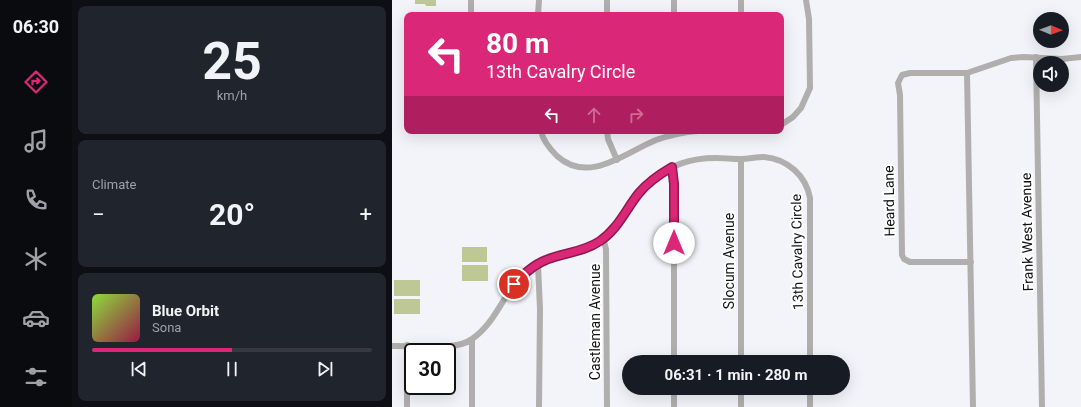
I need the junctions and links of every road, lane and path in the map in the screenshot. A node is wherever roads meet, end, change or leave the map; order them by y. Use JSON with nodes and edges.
{"nodes":[{"id":1,"x":471,"y":0,"type":"edge"},
{"id":2,"x":538,"y":0,"type":"edge"},
{"id":3,"x":607,"y":0,"type":"edge"},
{"id":4,"x":674,"y":0,"type":"edge"},
{"id":5,"x":741,"y":0,"type":"edge"},
{"id":6,"x":806,"y":0,"type":"edge"},
{"id":7,"x":471,"y":12,"type":"edge"},
{"id":8,"x":538,"y":12,"type":"edge"},
{"id":9,"x":607,"y":12,"type":"edge"},
{"id":10,"x":674,"y":12,"type":"edge"},
{"id":11,"x":741,"y":12,"type":"edge"},
{"id":12,"x":1033,"y":57,"type":"edge"},
{"id":13,"x":1081,"y":57,"type":"edge"},
{"id":14,"x":1069,"y":58,"type":"edge"},
{"id":15,"x":967,"y":73,"type":"junction"},
{"id":16,"x":1037,"y":92,"type":"edge"},
{"id":17,"x":784,"y":123,"type":"edge"},
{"id":18,"x":542,"y":134,"type":"edge"},
{"id":19,"x":607,"y":134,"type":"edge"},
{"id":20,"x":672,"y":134,"type":"edge"},
{"id":21,"x":741,"y":159,"type":"junction"},
{"id":22,"x":617,"y":160,"type":"junction"},
{"id":23,"x":672,"y":167,"type":"junction"},
{"id":24,"x":604,"y":238,"type":"junction"},
{"id":25,"x":971,"y":262,"type":"junction"},
{"id":26,"x":538,"y":265,"type":"junction"},
{"id":27,"x":472,"y":340,"type":"junction"},
{"id":28,"x":404,"y":345,"type":"edge"},
{"id":29,"x":456,"y":345,"type":"edge"},
{"id":30,"x":392,"y":346,"type":"edge"},
{"id":31,"x":674,"y":355,"type":"edge"},
{"id":32,"x":741,"y":355,"type":"edge"},
{"id":33,"x":810,"y":355,"type":"edge"},
{"id":34,"x":407,"y":395,"type":"edge"},
{"id":35,"x":674,"y":395,"type":"edge"},
{"id":36,"x":741,"y":395,"type":"edge"},
{"id":37,"x":810,"y":395,"type":"edge"},
{"id":38,"x":407,"y":407,"type":"edge"},
{"id":39,"x":472,"y":407,"type":"edge"},
{"id":40,"x":539,"y":407,"type":"edge"},
{"id":41,"x":607,"y":407,"type":"edge"},
{"id":42,"x":674,"y":407,"type":"edge"},
{"id":43,"x":741,"y":407,"type":"edge"},
{"id":44,"x":810,"y":407,"type":"edge"},
{"id":45,"x":973,"y":407,"type":"edge"},
{"id":46,"x":1042,"y":407,"type":"edge"}],
"edges":[{"from":1,"to":7,"type":"street"},
{"from":2,"to":8,"type":"street"},
{"from":3,"to":9,"type":"street"},
{"from":4,"to":10,"type":"street"},
{"from":5,"to":11,"type":"street"},
{"from":6,"to":17,"type":"street"},
{"from":12,"to":15,"type":"street"},
{"from":13,"to":14,"type":"street"},
{"from":15,"to":25,"type":"street"},
{"from":15,"to":25,"type":"street","name":"Heard Lane"},
{"from":16,"to":46,"type":"street","name":"Frank West Avenue"},
{"from":18,"to":22,"type":"street"},
{"from":19,"to":22,"type":"street"},
{"from":20,"to":22,"type":"street"},
{"from":21,"to":23,"type":"street","name":"13th Cavalry Circle"},
{"from":21,"to":32,"type":"street","name":"Slocum Avenue"},
{"from":21,"to":33,"type":"street","name":"13th Cavalry Circle"},
{"from":23,"to":24,"type":"street","name":"13th Cavalry Circle"},
{"from":23,"to":31,"type":"street"},
{"from":24,"to":26,"type":"street","name":"13th Cavalry Circle"},
{"from":24,"to":41,"type":"street","name":"Castleman Avenue"},
{"from":25,"to":45,"type":"street"},
{"from":26,"to":27,"type":"street","name":"13th Cavalry Circle"},
{"from":26,"to":40,"type":"street"},
{"from":27,"to":29,"type":"street","name":"13th Cavalry Circle"},
{"from":27,"to":39,"type":"street"},
{"from":28,"to":30,"type":"street","name":"13th Cavalry Circle"},
{"from":34,"to":38,"type":"street"},
{"from":35,"to":42,"type":"street"},
{"from":36,"to":43,"type":"street"},
{"from":37,"to":44,"type":"street"}]}
